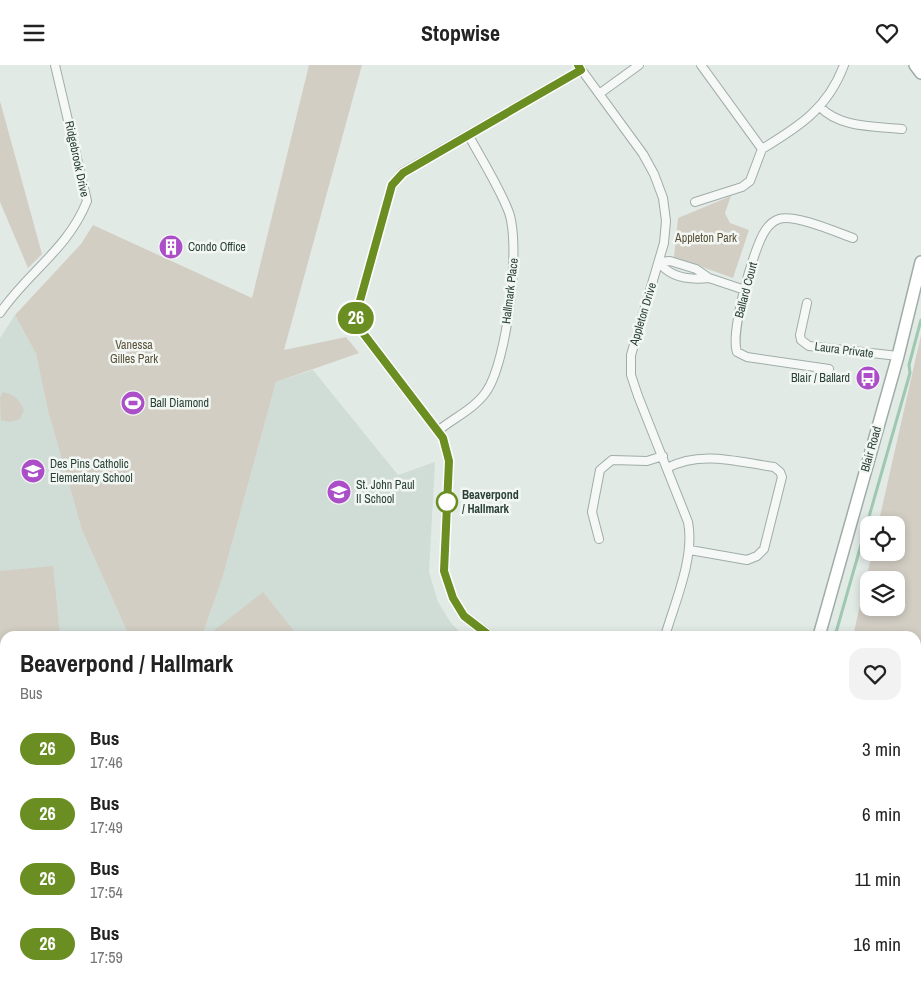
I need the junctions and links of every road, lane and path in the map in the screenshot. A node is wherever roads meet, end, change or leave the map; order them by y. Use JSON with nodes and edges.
{"nodes":[{"id":1,"x":55,"y":65,"type":"edge"},
{"id":2,"x":639,"y":65,"type":"edge"},
{"id":3,"x":701,"y":65,"type":"edge"},
{"id":4,"x":844,"y":65,"type":"edge"},
{"id":5,"x":915,"y":65,"type":"edge"},
{"id":6,"x":580,"y":67,"type":"edge"},
{"id":7,"x":921,"y":73,"type":"edge"},
{"id":8,"x":599,"y":94,"type":"junction"},
{"id":9,"x":820,"y":107,"type":"junction"},
{"id":10,"x":902,"y":129,"type":"dead end"},
{"id":11,"x":468,"y":136,"type":"junction"},
{"id":12,"x":762,"y":149,"type":"junction"},
{"id":13,"x":695,"y":202,"type":"dead end"},
{"id":14,"x":853,"y":238,"type":"dead end"},
{"id":15,"x":659,"y":262,"type":"junction"},
{"id":16,"x":921,"y":262,"type":"edge"},
{"id":17,"x":744,"y":290,"type":"junction"},
{"id":18,"x":807,"y":303,"type":"dead end"},
{"id":19,"x":0,"y":313,"type":"edge"},
{"id":20,"x":898,"y":356,"type":"junction"},
{"id":21,"x":829,"y":369,"type":"dead end"},
{"id":22,"x":439,"y":431,"type":"junction"},
{"id":23,"x":663,"y":456,"type":"junction"},
{"id":24,"x":667,"y":468,"type":"junction"},
{"id":25,"x":599,"y":539,"type":"dead end"},
{"id":26,"x":690,"y":550,"type":"junction"},
{"id":27,"x":484,"y":631,"type":"edge"},
{"id":28,"x":666,"y":631,"type":"edge"},
{"id":29,"x":820,"y":631,"type":"edge"}],
"edges":[{"from":1,"to":19,"type":"street","name":"Ridgebrook Drive"},
{"from":2,"to":8,"type":"street"},
{"from":3,"to":12,"type":"street"},
{"from":4,"to":9,"type":"street"},
{"from":5,"to":7,"type":"main road"},
{"from":6,"to":8,"type":"street","name":"Appleton Drive"},
{"from":6,"to":11,"type":"street"},
{"from":8,"to":15,"type":"street","name":"Appleton Drive"},
{"from":9,"to":10,"type":"street"},
{"from":9,"to":12,"type":"street"},
{"from":11,"to":22,"type":"street","name":"Hallmark Place"},
{"from":11,"to":22,"type":"street"},
{"from":12,"to":13,"type":"street"},
{"from":14,"to":17,"type":"street","name":"Ballard Court"},
{"from":15,"to":17,"type":"street"},
{"from":15,"to":23,"type":"street","name":"Appleton Drive"},
{"from":16,"to":20,"type":"main road","name":"Blair Road"},
{"from":17,"to":21,"type":"street","name":"Ballard Court"},
{"from":18,"to":20,"type":"street","name":"Laura Private"},
{"from":20,"to":29,"type":"main road","name":"Blair Road"},
{"from":22,"to":27,"type":"street"},
{"from":23,"to":24,"type":"street","name":"Appleton Drive"},
{"from":23,"to":25,"type":"street"},
{"from":24,"to":26,"type":"street","name":"Appleton Drive"},
{"from":24,"to":26,"type":"street"},
{"from":26,"to":28,"type":"street","name":"Appleton Drive"}]}
